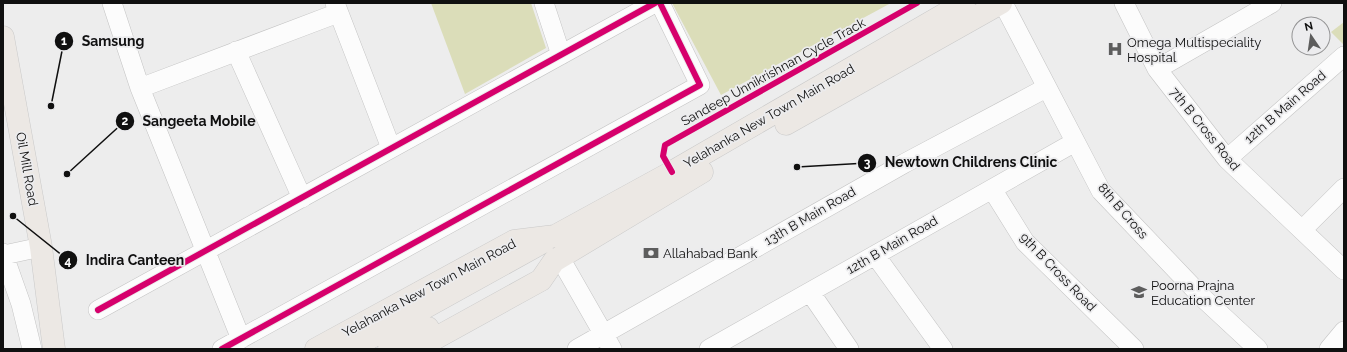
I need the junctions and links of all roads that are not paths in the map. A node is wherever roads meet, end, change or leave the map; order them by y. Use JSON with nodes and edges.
{"nodes":[{"id":1,"x":112,"y":3,"type":"edge"},
{"id":2,"x":544,"y":3,"type":"edge"},
{"id":3,"x":655,"y":3,"type":"edge"},
{"id":4,"x":660,"y":3,"type":"edge"},
{"id":5,"x":964,"y":3,"type":"edge"},
{"id":6,"x":1002,"y":3,"type":"edge"},
{"id":7,"x":1124,"y":3,"type":"edge"},
{"id":8,"x":1272,"y":3,"type":"edge"},
{"id":9,"x":337,"y":8,"type":"edge"},
{"id":10,"x":3,"y":37,"type":"edge"},
{"id":11,"x":236,"y":52,"type":"junction"},
{"id":12,"x":561,"y":55,"type":"junction"},
{"id":13,"x":1344,"y":56,"type":"edge"},
{"id":14,"x":1157,"y":69,"type":"junction"},
{"id":15,"x":140,"y":88,"type":"junction"},
{"id":16,"x":1046,"y":88,"type":"junction"},
{"id":17,"x":1075,"y":142,"type":"junction"},
{"id":18,"x":392,"y":148,"type":"junction"},
{"id":19,"x":1227,"y":159,"type":"junction"},
{"id":20,"x":1344,"y":188,"type":"edge"},
{"id":21,"x":992,"y":189,"type":"junction"},
{"id":22,"x":302,"y":198,"type":"junction"},
{"id":23,"x":1302,"y":230,"type":"junction"},
{"id":24,"x":555,"y":236,"type":"junction"},
{"id":25,"x":41,"y":247,"type":"junction"},
{"id":26,"x":206,"y":251,"type":"junction"},
{"id":27,"x":4,"y":254,"type":"edge"},
{"id":28,"x":874,"y":255,"type":"junction"},
{"id":29,"x":557,"y":259,"type":"junction"},
{"id":30,"x":1344,"y":270,"type":"edge"},
{"id":31,"x":810,"y":292,"type":"junction"},
{"id":32,"x":98,"y":310,"type":"dead end"},
{"id":33,"x":1344,"y":331,"type":"edge"},
{"id":34,"x":241,"y":339,"type":"junction"},
{"id":35,"x":608,"y":341,"type":"edge"},
{"id":36,"x":32,"y":349,"type":"edge"},
{"id":37,"x":54,"y":349,"type":"edge"},
{"id":38,"x":222,"y":349,"type":"edge"},
{"id":39,"x":316,"y":349,"type":"edge"},
{"id":40,"x":350,"y":349,"type":"edge"},
{"id":41,"x":389,"y":349,"type":"edge"},
{"id":42,"x":416,"y":349,"type":"edge"},
{"id":43,"x":577,"y":349,"type":"edge"},
{"id":44,"x":709,"y":349,"type":"edge"},
{"id":45,"x":849,"y":349,"type":"edge"},
{"id":46,"x":943,"y":349,"type":"edge"},
{"id":47,"x":1134,"y":349,"type":"edge"},
{"id":48,"x":1258,"y":349,"type":"edge"},
{"id":49,"x":1328,"y":349,"type":"edge"}],
"edges":[{"from":1,"to":15,"type":"street"},
{"from":2,"to":12,"type":"street"},
{"from":3,"to":12,"type":"street"},
{"from":4,"to":34,"type":"street"},
{"from":5,"to":24,"type":"main road","name":"Yelahanka New Town Main Road"},
{"from":6,"to":16,"type":"street","name":"8th B Cross"},
{"from":6,"to":29,"type":"main road","name":"Yelahanka New Town Main Road"},
{"from":7,"to":14,"type":"street","name":"7th B Cross Road"},
{"from":8,"to":14,"type":"street"},
{"from":9,"to":11,"type":"street"},
{"from":9,"to":18,"type":"street"},
{"from":10,"to":25,"type":"main road","name":"Oil Mill Road"},
{"from":11,"to":15,"type":"street"},
{"from":11,"to":22,"type":"street"},
{"from":12,"to":18,"type":"street"},
{"from":13,"to":19,"type":"street","name":"12th B Main Road"},
{"from":14,"to":19,"type":"street","name":"7th B Cross Road"},
{"from":15,"to":26,"type":"street"},
{"from":16,"to":17,"type":"street","name":"8th B Cross"},
{"from":16,"to":35,"type":"street","name":"13th B Main Road"},
{"from":17,"to":21,"type":"street","name":"12th B Main Road"},
{"from":17,"to":48,"type":"street","name":"8th B Cross"},
{"from":18,"to":22,"type":"street"},
{"from":19,"to":23,"type":"street","name":"7th B Cross Road"},
{"from":20,"to":23,"type":"street"},
{"from":21,"to":28,"type":"street","name":"12th B Main Road"},
{"from":21,"to":47,"type":"street","name":"9th B Cross Road"},
{"from":22,"to":26,"type":"street"},
{"from":23,"to":30,"type":"street","name":"7th B Cross Road"},
{"from":24,"to":39,"type":"main road","name":"Yelahanka New Town Main Road"},
{"from":24,"to":40,"type":"main road"},
{"from":25,"to":27,"type":"street"},
{"from":25,"to":37,"type":"main road","name":"Oil Mill Road"},
{"from":26,"to":32,"type":"street"},
{"from":26,"to":34,"type":"street"},
{"from":27,"to":36,"type":"street"},
{"from":28,"to":31,"type":"street","name":"12th B Main Road"},
{"from":28,"to":46,"type":"street"},
{"from":29,"to":35,"type":"street"},
{"from":29,"to":41,"type":"main road"},
{"from":29,"to":42,"type":"main road","name":"Yelahanka New Town Main Road"},
{"from":31,"to":44,"type":"street","name":"12th B Main Road"},
{"from":31,"to":45,"type":"street"},
{"from":33,"to":49,"type":"street"},
{"from":34,"to":38,"type":"street"},
{"from":35,"to":43,"type":"street","name":"13th B Main Road"}]}
